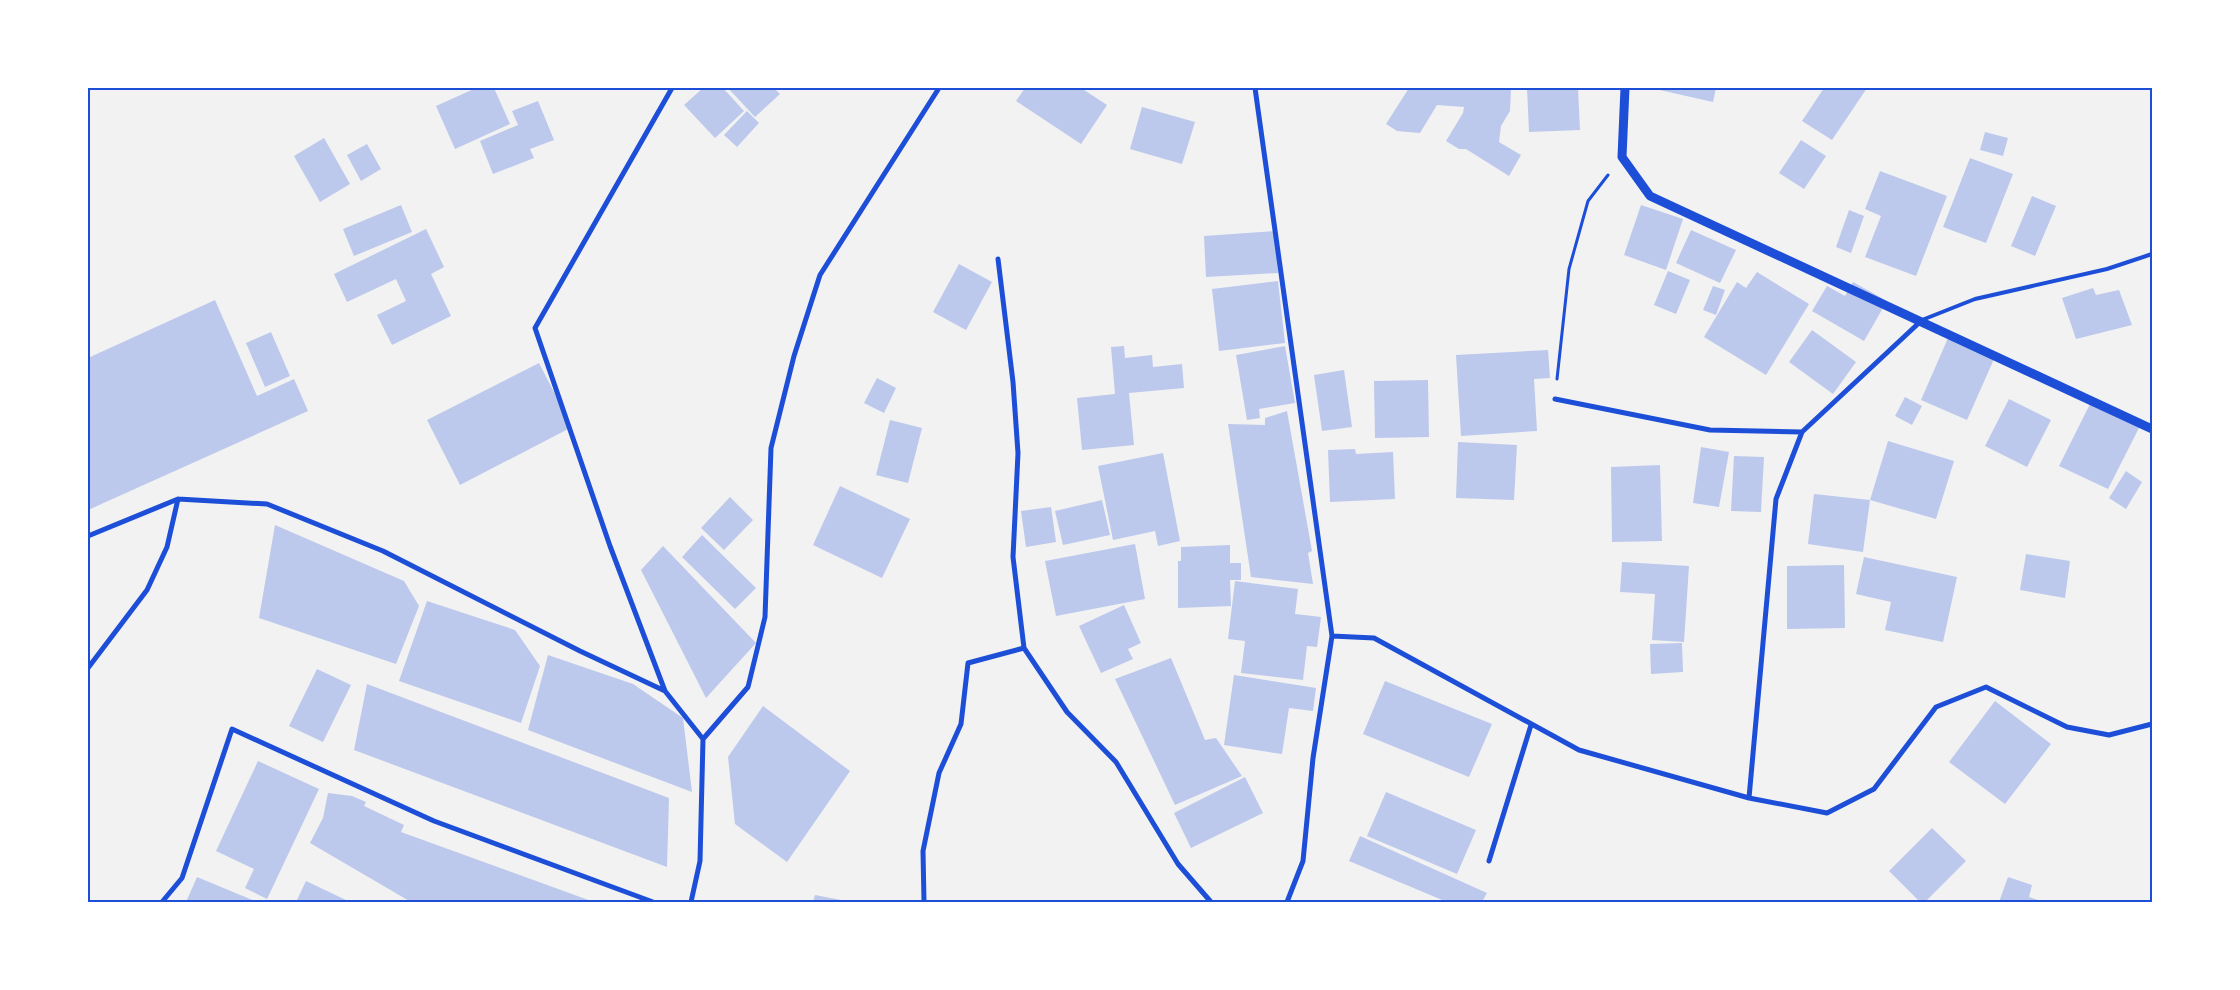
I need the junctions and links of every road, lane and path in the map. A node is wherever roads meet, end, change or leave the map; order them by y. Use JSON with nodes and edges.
{"nodes":[{"id":1,"x":672,"y":88,"type":"edge"},
{"id":2,"x":939,"y":88,"type":"edge"},
{"id":3,"x":1254,"y":88,"type":"edge"},
{"id":4,"x":1625,"y":88,"type":"edge"},
{"id":5,"x":1622,"y":157,"type":"junction"},
{"id":6,"x":2152,"y":254,"type":"edge"},
{"id":7,"x":998,"y":259,"type":"dead end"},
{"id":8,"x":1921,"y":321,"type":"junction"},
{"id":9,"x":1555,"y":399,"type":"joint"},
{"id":10,"x":2152,"y":429,"type":"edge"},
{"id":11,"x":1802,"y":432,"type":"junction"},
{"id":12,"x":178,"y":499,"type":"junction"},
{"id":13,"x":88,"y":536,"type":"edge"},
{"id":14,"x":1332,"y":636,"type":"junction"},
{"id":15,"x":1024,"y":648,"type":"junction"},
{"id":16,"x":88,"y":668,"type":"edge"},
{"id":17,"x":665,"y":691,"type":"junction"},
{"id":18,"x":2152,"y":724,"type":"edge"},
{"id":19,"x":1531,"y":725,"type":"junction"},
{"id":20,"x":703,"y":739,"type":"junction"},
{"id":21,"x":1749,"y":798,"type":"junction"},
{"id":22,"x":1488,"y":861,"type":"dead end"},
{"id":23,"x":162,"y":902,"type":"edge"},
{"id":24,"x":653,"y":902,"type":"edge"},
{"id":25,"x":691,"y":902,"type":"edge"},
{"id":26,"x":924,"y":902,"type":"edge"},
{"id":27,"x":1211,"y":902,"type":"edge"},
{"id":28,"x":1288,"y":902,"type":"edge"}],
"edges":[{"from":1,"to":17,"type":"street"},
{"from":2,"to":20,"type":"street"},
{"from":3,"to":14,"type":"street"},
{"from":4,"to":5,"type":"street"},
{"from":5,"to":8,"type":"street"},
{"from":5,"to":9,"type":"path"},
{"from":6,"to":8,"type":"lane"},
{"from":7,"to":15,"type":"street"},
{"from":8,"to":10,"type":"street"},
{"from":8,"to":11,"type":"street"},
{"from":9,"to":11,"type":"street"},
{"from":11,"to":21,"type":"street"},
{"from":12,"to":13,"type":"street"},
{"from":12,"to":16,"type":"street"},
{"from":12,"to":17,"type":"street"},
{"from":14,"to":19,"type":"street"},
{"from":14,"to":28,"type":"street"},
{"from":15,"to":26,"type":"street"},
{"from":15,"to":27,"type":"street"},
{"from":17,"to":20,"type":"street"},
{"from":18,"to":21,"type":"street"},
{"from":19,"to":21,"type":"street"},
{"from":19,"to":22,"type":"street"},
{"from":20,"to":25,"type":"street"},
{"from":23,"to":24,"type":"street"}]}
